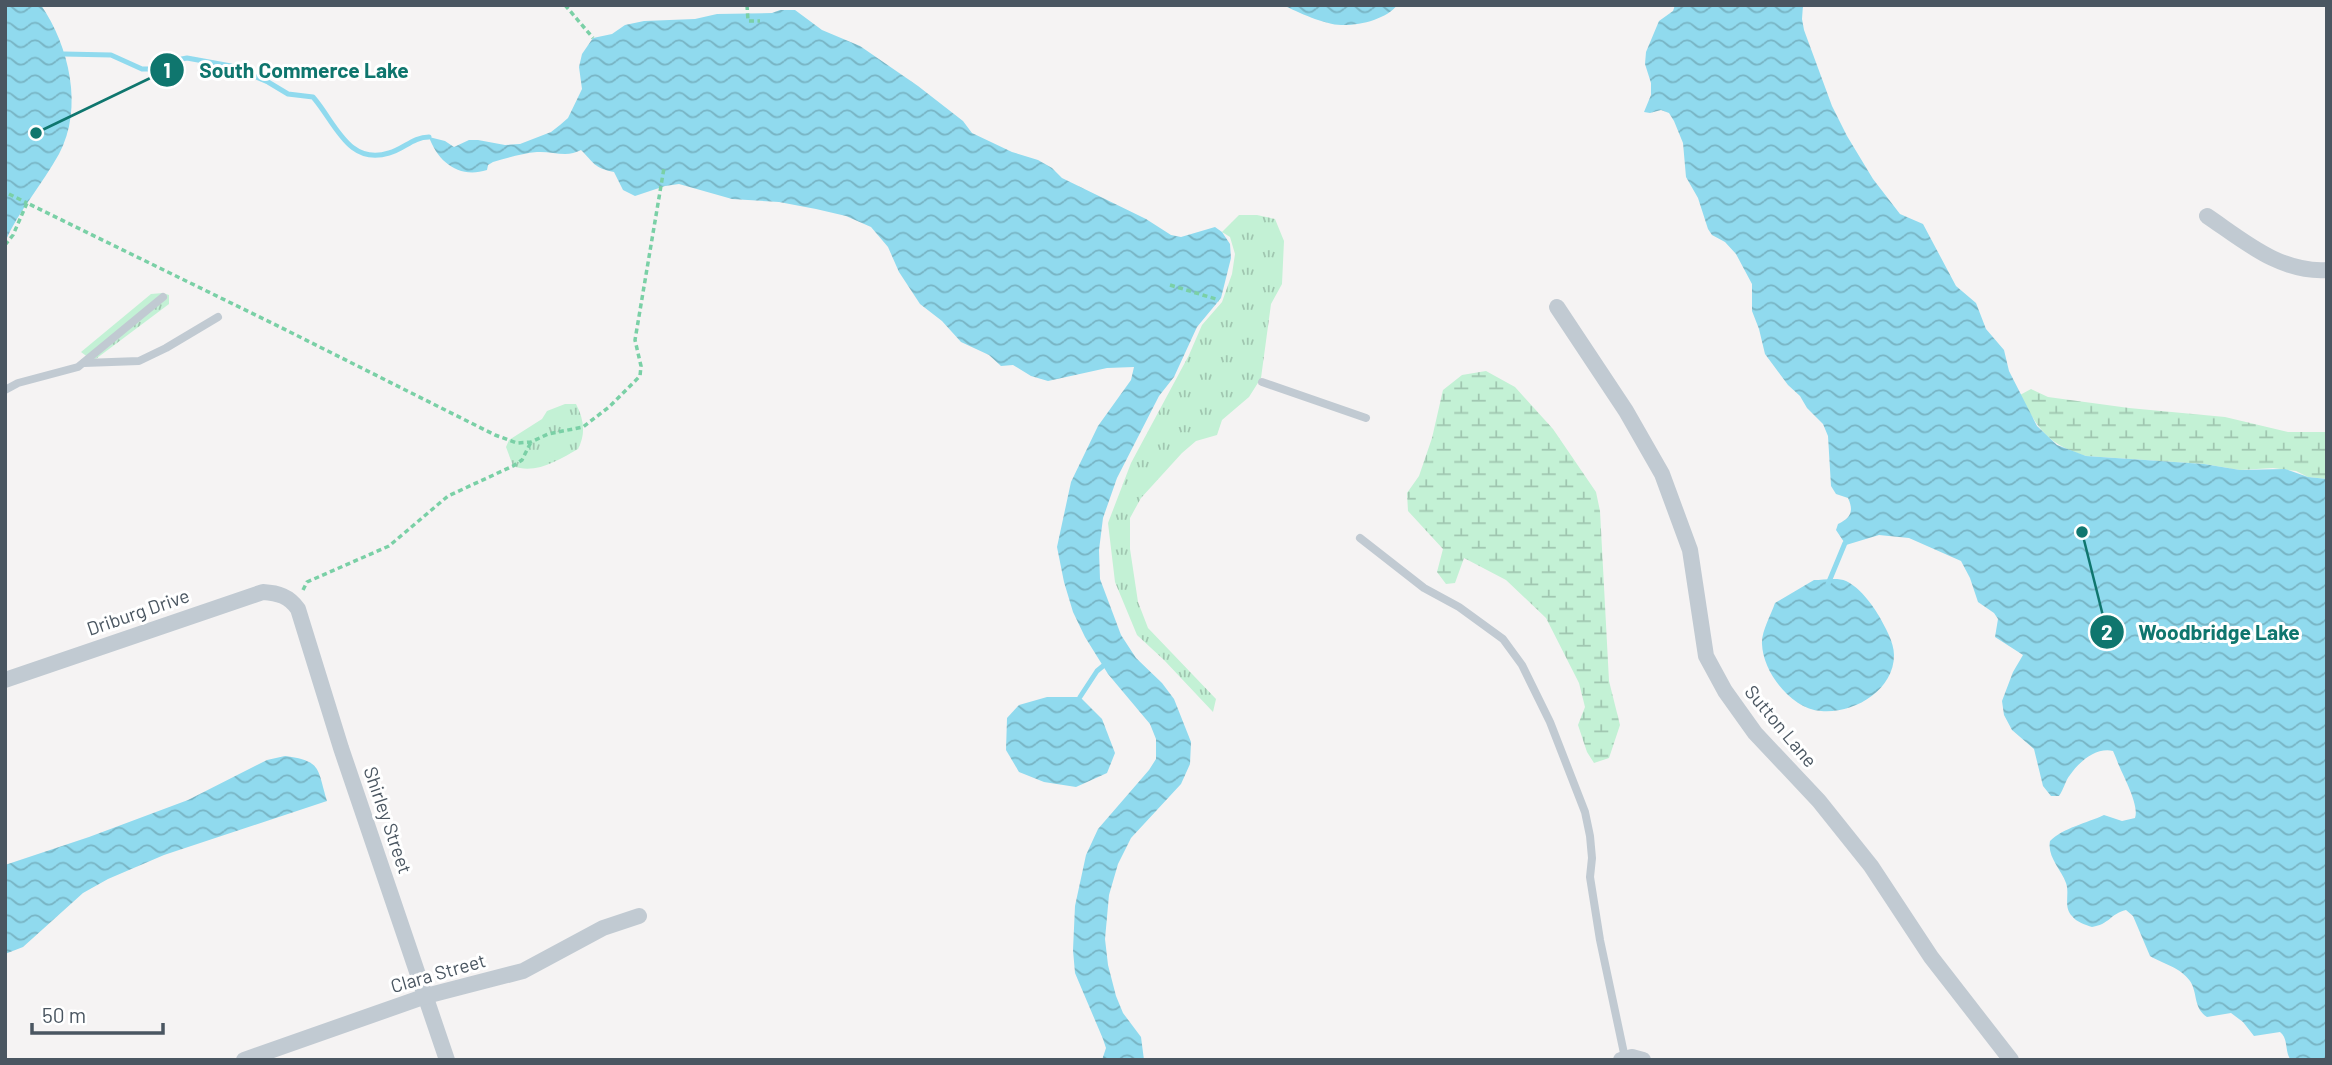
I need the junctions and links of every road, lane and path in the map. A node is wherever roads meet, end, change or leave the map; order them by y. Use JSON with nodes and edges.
{"nodes":[{"id":1,"x":565,"y":5,"type":"edge"},
{"id":2,"x":747,"y":5,"type":"edge"},
{"id":3,"x":760,"y":21,"type":"dead end"},
{"id":4,"x":593,"y":38,"type":"dead end"},
{"id":5,"x":664,"y":168,"type":"dead end"},
{"id":6,"x":9,"y":194,"type":"dead end"},
{"id":7,"x":27,"y":203,"type":"junction"},
{"id":8,"x":2207,"y":216,"type":"dead end"},
{"id":9,"x":5,"y":245,"type":"edge"},
{"id":10,"x":2327,"y":270,"type":"edge"},
{"id":11,"x":1170,"y":285,"type":"dead end"},
{"id":12,"x":163,"y":297,"type":"dead end"},
{"id":13,"x":1219,"y":300,"type":"dead end"},
{"id":14,"x":1557,"y":307,"type":"dead end"},
{"id":15,"x":218,"y":317,"type":"dead end"},
{"id":16,"x":85,"y":363,"type":"junction"},
{"id":17,"x":1262,"y":382,"type":"dead end"},
{"id":18,"x":5,"y":390,"type":"edge"},
{"id":19,"x":1366,"y":418,"type":"dead end"},
{"id":20,"x":531,"y":442,"type":"junction"},
{"id":21,"x":1360,"y":538,"type":"dead end"},
{"id":22,"x":290,"y":600,"type":"junction"},
{"id":23,"x":5,"y":680,"type":"edge"},
{"id":24,"x":639,"y":916,"type":"dead end"},
{"id":25,"x":426,"y":996,"type":"junction"},
{"id":26,"x":254,"y":1059,"type":"edge"},
{"id":27,"x":1623,"y":1059,"type":"edge"},
{"id":28,"x":447,"y":1060,"type":"edge"},
{"id":29,"x":1643,"y":1060,"type":"edge"},
{"id":30,"x":2011,"y":1060,"type":"edge"}],
"edges":[{"from":1,"to":4,"type":"path"},
{"from":2,"to":3,"type":"path"},
{"from":5,"to":20,"type":"path"},
{"from":6,"to":7,"type":"path"},
{"from":7,"to":9,"type":"path"},
{"from":7,"to":20,"type":"path"},
{"from":8,"to":10,"type":"street"},
{"from":11,"to":13,"type":"path"},
{"from":12,"to":16,"type":"lane"},
{"from":14,"to":30,"type":"street","name":"Sutton Lane"},
{"from":15,"to":16,"type":"lane"},
{"from":16,"to":18,"type":"lane"},
{"from":17,"to":19,"type":"lane"},
{"from":20,"to":22,"type":"path"},
{"from":21,"to":27,"type":"lane"},
{"from":22,"to":23,"type":"street","name":"Driburg Drive"},
{"from":22,"to":25,"type":"street","name":"Shirley Street"},
{"from":24,"to":25,"type":"street","name":"Clara Street"},
{"from":25,"to":26,"type":"street","name":"Clara Street"},
{"from":25,"to":28,"type":"street","name":"Shirley Street"},
{"from":27,"to":29,"type":"street"}]}
